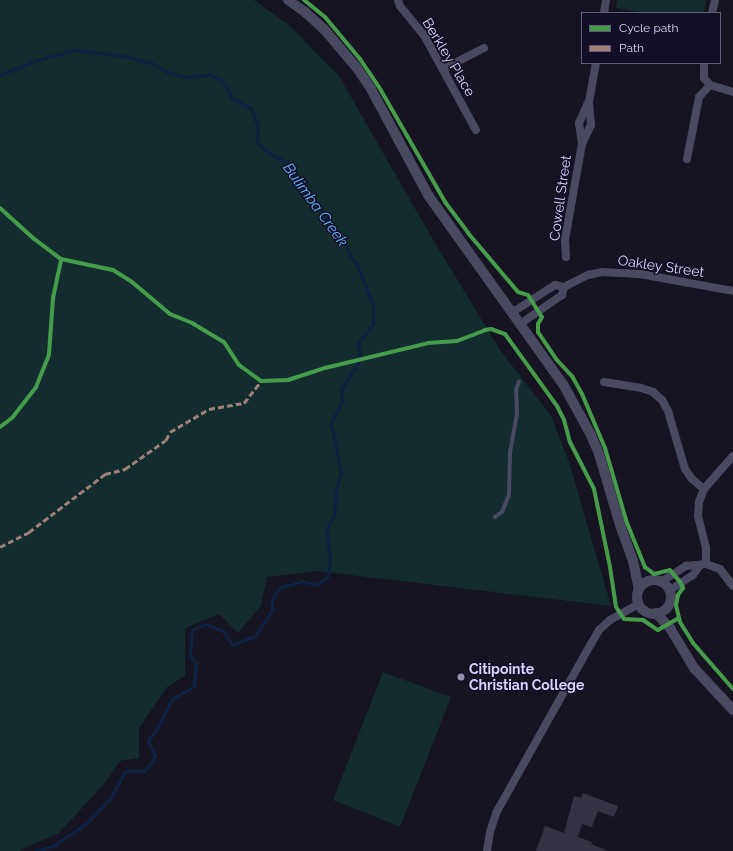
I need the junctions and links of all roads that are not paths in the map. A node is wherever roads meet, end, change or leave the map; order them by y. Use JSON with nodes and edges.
{"nodes":[{"id":1,"x":288,"y":0,"type":"edge"},
{"id":2,"x":398,"y":0,"type":"edge"},
{"id":3,"x":606,"y":0,"type":"edge"},
{"id":4,"x":715,"y":0,"type":"edge"},
{"id":5,"x":604,"y":12,"type":"edge"},
{"id":6,"x":712,"y":12,"type":"edge"},
{"id":7,"x":484,"y":48,"type":"dead end"},
{"id":8,"x":596,"y":64,"type":"edge"},
{"id":9,"x":704,"y":64,"type":"edge"},
{"id":10,"x":443,"y":70,"type":"junction"},
{"id":11,"x":710,"y":85,"type":"junction"},
{"id":12,"x":733,"y":92,"type":"edge"},
{"id":13,"x":589,"y":102,"type":"junction"},
{"id":14,"x":476,"y":130,"type":"dead end"},
{"id":15,"x":582,"y":144,"type":"junction"},
{"id":16,"x":687,"y":159,"type":"dead end"},
{"id":17,"x":566,"y":257,"type":"dead end"},
{"id":18,"x":564,"y":287,"type":"junction"},
{"id":19,"x":733,"y":291,"type":"edge"},
{"id":20,"x":513,"y":312,"type":"junction"},
{"id":21,"x":520,"y":324,"type":"junction"},
{"id":22,"x":518,"y":381,"type":"dead end"},
{"id":23,"x":604,"y":382,"type":"dead end"},
{"id":24,"x":733,"y":456,"type":"edge"},
{"id":25,"x":704,"y":489,"type":"junction"},
{"id":26,"x":495,"y":517,"type":"dead end"},
{"id":27,"x":633,"y":561,"type":"junction"},
{"id":28,"x":703,"y":565,"type":"junction"},
{"id":29,"x":649,"y":581,"type":"junction"},
{"id":30,"x":661,"y":582,"type":"junction"},
{"id":31,"x":733,"y":586,"type":"edge"},
{"id":32,"x":639,"y":589,"type":"junction"},
{"id":33,"x":669,"y":591,"type":"junction"},
{"id":34,"x":639,"y":604,"type":"junction"},
{"id":35,"x":667,"y":606,"type":"junction"},
{"id":36,"x":656,"y":613,"type":"junction"},
{"id":37,"x":670,"y":628,"type":"junction"},
{"id":38,"x":733,"y":710,"type":"edge"},
{"id":39,"x":487,"y":851,"type":"edge"}],
"edges":[{"from":1,"to":20,"type":"street"},
{"from":2,"to":10,"type":"street","name":"Berkley Place"},
{"from":3,"to":5,"type":"street"},
{"from":4,"to":6,"type":"street"},
{"from":7,"to":10,"type":"street"},
{"from":8,"to":13,"type":"street","name":"Cowell Street"},
{"from":9,"to":11,"type":"street"},
{"from":10,"to":14,"type":"street","name":"Berkley Place"},
{"from":11,"to":12,"type":"street"},
{"from":11,"to":16,"type":"street"},
{"from":13,"to":15,"type":"street","name":"Cowell Street"},
{"from":13,"to":15,"type":"street","name":"Cowell Street"},
{"from":15,"to":17,"type":"street","name":"Cowell Street"},
{"from":18,"to":19,"type":"street","name":"Oakley Street"},
{"from":18,"to":20,"type":"street","name":"Oakley Street"},
{"from":18,"to":21,"type":"street","name":"Oakley Street"},
{"from":20,"to":21,"type":"street"},
{"from":21,"to":27,"type":"street"},
{"from":22,"to":26,"type":"lane"},
{"from":23,"to":25,"type":"street"},
{"from":24,"to":25,"type":"street"},
{"from":25,"to":28,"type":"street"},
{"from":27,"to":29,"type":"street"},
{"from":27,"to":32,"type":"street"},
{"from":28,"to":30,"type":"street"},
{"from":28,"to":31,"type":"street"},
{"from":28,"to":33,"type":"street"},
{"from":29,"to":30,"type":"street"},
{"from":29,"to":32,"type":"street"},
{"from":30,"to":33,"type":"street"},
{"from":32,"to":34,"type":"street"},
{"from":33,"to":35,"type":"street"},
{"from":34,"to":36,"type":"street"},
{"from":34,"to":39,"type":"street"},
{"from":35,"to":36,"type":"street"},
{"from":35,"to":37,"type":"street"},
{"from":36,"to":37,"type":"street"},
{"from":37,"to":38,"type":"street"}]}
